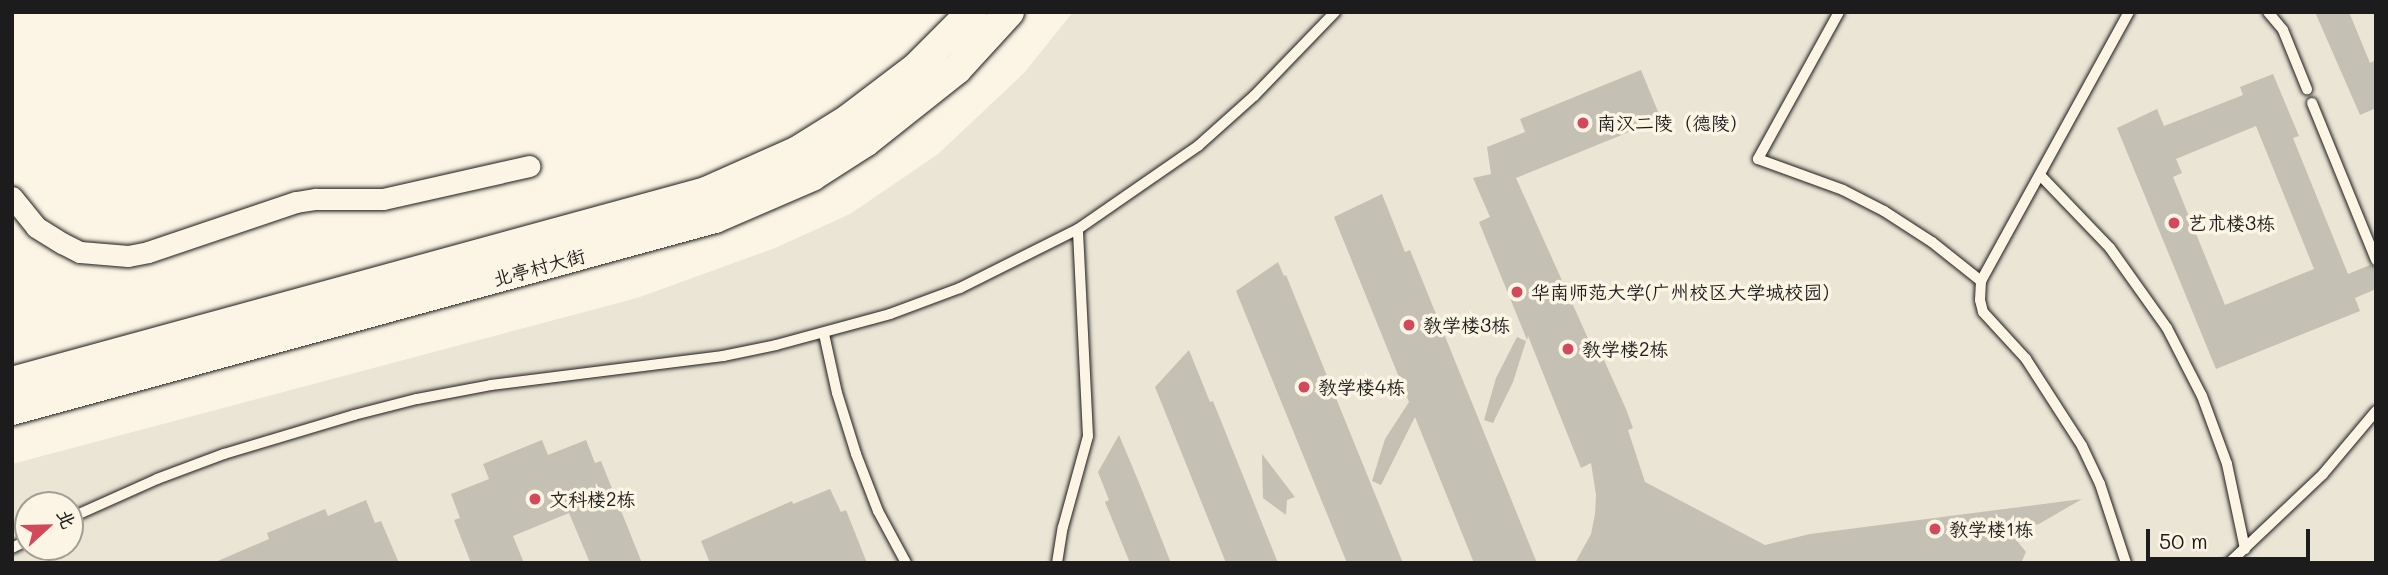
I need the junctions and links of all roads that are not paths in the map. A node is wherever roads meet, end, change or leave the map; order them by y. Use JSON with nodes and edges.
{"nodes":[{"id":1,"x":972,"y":12,"type":"edge"},
{"id":2,"x":1009,"y":12,"type":"edge"},
{"id":3,"x":1335,"y":12,"type":"edge"},
{"id":4,"x":1839,"y":12,"type":"edge"},
{"id":5,"x":2129,"y":12,"type":"edge"},
{"id":6,"x":2268,"y":12,"type":"edge"},
{"id":7,"x":2307,"y":89,"type":"dead end"},
{"id":8,"x":2312,"y":103,"type":"dead end"},
{"id":9,"x":528,"y":166,"type":"dead end"},
{"id":10,"x":2040,"y":175,"type":"junction"},
{"id":11,"x":12,"y":197,"type":"edge"},
{"id":12,"x":1078,"y":229,"type":"junction"},
{"id":13,"x":2376,"y":260,"type":"edge"},
{"id":14,"x":1981,"y":281,"type":"junction"},
{"id":15,"x":824,"y":334,"type":"junction"},
{"id":16,"x":12,"y":382,"type":"edge"},
{"id":17,"x":12,"y":410,"type":"edge"},
{"id":18,"x":2376,"y":411,"type":"edge"},
{"id":19,"x":84,"y":512,"type":"edge"},
{"id":20,"x":2245,"y":549,"type":"junction"},
{"id":21,"x":906,"y":563,"type":"edge"},
{"id":22,"x":1057,"y":563,"type":"edge"},
{"id":23,"x":2126,"y":563,"type":"edge"},
{"id":24,"x":2229,"y":563,"type":"edge"}],
"edges":[{"from":1,"to":16,"type":"main road","name":"北亭村大街"},
{"from":2,"to":17,"type":"main road","name":"北亭村大街"},
{"from":3,"to":12,"type":"lane"},
{"from":4,"to":14,"type":"lane"},
{"from":5,"to":10,"type":"lane"},
{"from":6,"to":7,"type":"lane"},
{"from":8,"to":13,"type":"lane"},
{"from":9,"to":11,"type":"street"},
{"from":10,"to":14,"type":"lane"},
{"from":10,"to":20,"type":"lane"},
{"from":12,"to":15,"type":"lane"},
{"from":12,"to":22,"type":"lane"},
{"from":14,"to":23,"type":"lane"},
{"from":15,"to":19,"type":"lane"},
{"from":15,"to":21,"type":"lane"},
{"from":18,"to":20,"type":"lane"},
{"from":20,"to":24,"type":"lane"}]}
